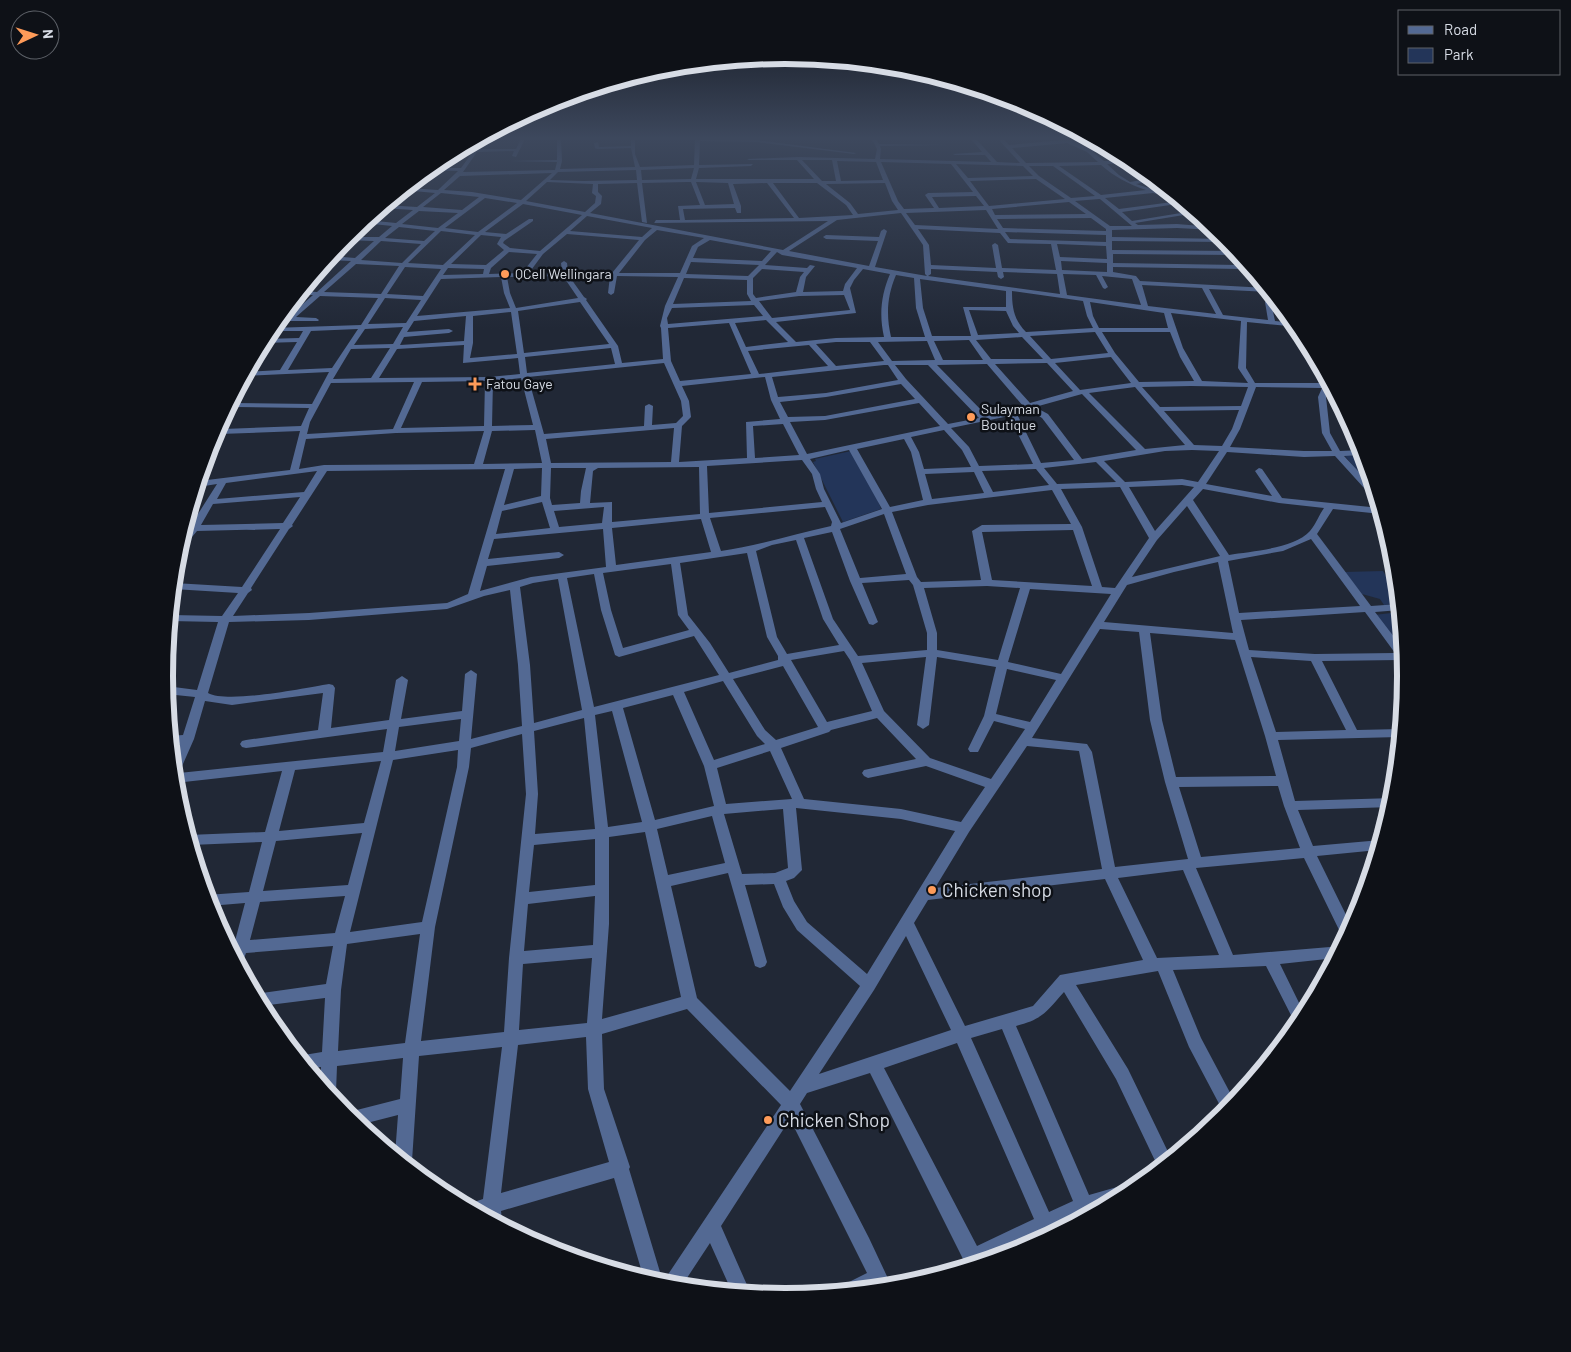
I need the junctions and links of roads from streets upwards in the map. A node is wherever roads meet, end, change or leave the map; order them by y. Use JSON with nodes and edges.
{"nodes":[{"id":1,"x":426,"y":202,"type":"edge"},
{"id":2,"x":475,"y":202,"type":"edge"},
{"id":3,"x":522,"y":202,"type":"joint"},
{"id":4,"x":598,"y":202,"type":"edge"},
{"id":5,"x":642,"y":202,"type":"edge"},
{"id":6,"x":701,"y":202,"type":"edge"},
{"id":7,"x":737,"y":202,"type":"edge"},
{"id":8,"x":784,"y":202,"type":"edge"},
{"id":9,"x":845,"y":202,"type":"edge"},
{"id":10,"x":896,"y":202,"type":"edge"},
{"id":11,"x":933,"y":202,"type":"edge"},
{"id":12,"x":983,"y":202,"type":"edge"},
{"id":13,"x":1046,"y":202,"type":"edge"},
{"id":14,"x":1070,"y":202,"type":"edge"},
{"id":15,"x":1107,"y":202,"type":"edge"},
{"id":16,"x":1174,"y":203,"type":"edge"},
{"id":17,"x":738,"y":206,"type":"junction"},
{"id":18,"x":703,"y":207,"type":"junction"},
{"id":19,"x":392,"y":208,"type":"edge"},
{"id":20,"x":988,"y":208,"type":"junction"},
{"id":21,"x":418,"y":209,"type":"junction"},
{"id":22,"x":937,"y":209,"type":"junction"},
{"id":23,"x":461,"y":211,"type":"junction"},
{"id":24,"x":902,"y":211,"type":"junction"},
{"id":25,"x":1119,"y":212,"type":"junction"},
{"id":26,"x":1186,"y":213,"type":"edge"},
{"id":27,"x":588,"y":214,"type":"junction"},
{"id":28,"x":1110,"y":214,"type":"dead end"},
{"id":29,"x":1101,"y":215,"type":"dead end"},
{"id":30,"x":857,"y":216,"type":"junction"},
{"id":31,"x":1093,"y":216,"type":"junction"},
{"id":32,"x":836,"y":218,"type":"junction"},
{"id":33,"x":994,"y":218,"type":"junction"},
{"id":34,"x":531,"y":220,"type":"dead end"},
{"id":35,"x":798,"y":220,"type":"junction"},
{"id":36,"x":629,"y":221,"type":"junction"},
{"id":37,"x":645,"y":222,"type":"junction"},
{"id":38,"x":683,"y":222,"type":"junction"},
{"id":39,"x":743,"y":222,"type":"junction"},
{"id":40,"x":1131,"y":222,"type":"junction"},
{"id":41,"x":375,"y":223,"type":"edge"},
{"id":42,"x":398,"y":224,"type":"junction"},
{"id":43,"x":657,"y":227,"type":"junction"},
{"id":44,"x":915,"y":227,"type":"junction"},
{"id":45,"x":1138,"y":228,"type":"junction"},
{"id":46,"x":1202,"y":228,"type":"edge"},
{"id":47,"x":440,"y":229,"type":"junction"},
{"id":48,"x":1002,"y":230,"type":"junction"},
{"id":49,"x":884,"y":231,"type":"dead end"},
{"id":50,"x":566,"y":232,"type":"junction"},
{"id":51,"x":480,"y":233,"type":"junction"},
{"id":52,"x":505,"y":236,"type":"junction"},
{"id":53,"x":1110,"y":236,"type":"junction"},
{"id":54,"x":826,"y":237,"type":"dead end"},
{"id":55,"x":358,"y":238,"type":"edge"},
{"id":56,"x":708,"y":238,"type":"junction"},
{"id":57,"x":380,"y":239,"type":"junction"},
{"id":58,"x":643,"y":239,"type":"junction"},
{"id":59,"x":881,"y":239,"type":"junction"},
{"id":60,"x":1215,"y":240,"type":"edge"},
{"id":61,"x":1054,"y":242,"type":"junction"},
{"id":62,"x":424,"y":243,"type":"junction"},
{"id":63,"x":995,"y":245,"type":"dead end"},
{"id":64,"x":508,"y":250,"type":"junction"},
{"id":65,"x":779,"y":252,"type":"junction"},
{"id":66,"x":1111,"y":252,"type":"junction"},
{"id":67,"x":542,"y":253,"type":"junction"},
{"id":68,"x":1228,"y":254,"type":"edge"},
{"id":69,"x":338,"y":259,"type":"edge"},
{"id":70,"x":1059,"y":259,"type":"junction"},
{"id":71,"x":688,"y":260,"type":"junction"},
{"id":72,"x":819,"y":260,"type":"junction"},
{"id":73,"x":357,"y":261,"type":"junction"},
{"id":74,"x":564,"y":263,"type":"dead end"},
{"id":75,"x":1110,"y":263,"type":"junction"},
{"id":76,"x":404,"y":264,"type":"junction"},
{"id":77,"x":760,"y":265,"type":"junction"},
{"id":78,"x":446,"y":266,"type":"junction"},
{"id":79,"x":488,"y":267,"type":"junction"},
{"id":80,"x":861,"y":267,"type":"junction"},
{"id":81,"x":928,"y":267,"type":"junction"},
{"id":82,"x":1241,"y":267,"type":"edge"},
{"id":83,"x":870,"y":269,"type":"junction"},
{"id":84,"x":808,"y":270,"type":"junction"},
{"id":85,"x":1000,"y":271,"type":"junction"},
{"id":86,"x":894,"y":273,"type":"junction"},
{"id":87,"x":1061,"y":273,"type":"junction"},
{"id":88,"x":525,"y":274,"type":"junction"},
{"id":89,"x":565,"y":274,"type":"junction"},
{"id":90,"x":614,"y":274,"type":"junction"},
{"id":91,"x":1098,"y":274,"type":"junction"},
{"id":92,"x":1110,"y":274,"type":"junction"},
{"id":93,"x":504,"y":276,"type":"junction"},
{"id":94,"x":681,"y":276,"type":"junction"},
{"id":95,"x":917,"y":276,"type":"junction"},
{"id":96,"x":439,"y":277,"type":"junction"},
{"id":97,"x":485,"y":277,"type":"junction"},
{"id":98,"x":750,"y":278,"type":"junction"},
{"id":99,"x":928,"y":278,"type":"junction"},
{"id":100,"x":1138,"y":283,"type":"junction"},
{"id":101,"x":1204,"y":286,"type":"junction"},
{"id":102,"x":1105,"y":287,"type":"dead end"},
{"id":103,"x":1006,"y":289,"type":"junction"},
{"id":104,"x":1260,"y":290,"type":"edge"},
{"id":105,"x":610,"y":293,"type":"dead end"},
{"id":106,"x":845,"y":293,"type":"junction"},
{"id":107,"x":307,"y":294,"type":"edge"},
{"id":108,"x":799,"y":294,"type":"junction"},
{"id":109,"x":319,"y":295,"type":"junction"},
{"id":110,"x":384,"y":297,"type":"junction"},
{"id":111,"x":1064,"y":297,"type":"junction"},
{"id":112,"x":426,"y":298,"type":"junction"},
{"id":113,"x":584,"y":299,"type":"junction"},
{"id":114,"x":1086,"y":300,"type":"junction"},
{"id":115,"x":755,"y":301,"type":"junction"},
{"id":116,"x":1268,"y":302,"type":"dead end"},
{"id":117,"x":668,"y":306,"type":"junction"},
{"id":118,"x":1145,"y":308,"type":"junction"},
{"id":119,"x":1009,"y":309,"type":"junction"},
{"id":120,"x":514,"y":310,"type":"junction"},
{"id":121,"x":1166,"y":311,"type":"junction"},
{"id":122,"x":470,"y":315,"type":"junction"},
{"id":123,"x":1221,"y":317,"type":"junction"},
{"id":124,"x":290,"y":319,"type":"joint"},
{"id":125,"x":769,"y":319,"type":"junction"},
{"id":126,"x":316,"y":320,"type":"dead end"},
{"id":127,"x":1244,"y":320,"type":"junction"},
{"id":128,"x":409,"y":322,"type":"junction"},
{"id":129,"x":1272,"y":322,"type":"junction"},
{"id":130,"x":732,"y":323,"type":"junction"},
{"id":131,"x":1286,"y":324,"type":"edge"},
{"id":132,"x":362,"y":326,"type":"junction"},
{"id":133,"x":663,"y":326,"type":"junction"},
{"id":134,"x":308,"y":329,"type":"junction"},
{"id":135,"x":281,"y":330,"type":"edge"},
{"id":136,"x":1096,"y":330,"type":"junction"},
{"id":137,"x":1171,"y":330,"type":"junction"},
{"id":138,"x":449,"y":331,"type":"dead end"},
{"id":139,"x":1023,"y":333,"type":"junction"},
{"id":140,"x":402,"y":335,"type":"junction"},
{"id":141,"x":973,"y":337,"type":"junction"},
{"id":142,"x":872,"y":339,"type":"junction"},
{"id":143,"x":888,"y":339,"type":"junction"},
{"id":144,"x":928,"y":339,"type":"junction"},
{"id":145,"x":274,"y":340,"type":"edge"},
{"id":146,"x":302,"y":340,"type":"junction"},
{"id":147,"x":810,"y":342,"type":"junction"},
{"id":148,"x":469,"y":343,"type":"junction"},
{"id":149,"x":793,"y":343,"type":"junction"},
{"id":150,"x":614,"y":346,"type":"junction"},
{"id":151,"x":349,"y":347,"type":"junction"},
{"id":152,"x":395,"y":347,"type":"junction"},
{"id":153,"x":744,"y":349,"type":"junction"},
{"id":154,"x":1114,"y":355,"type":"junction"},
{"id":155,"x":520,"y":356,"type":"junction"},
{"id":156,"x":1049,"y":360,"type":"junction"},
{"id":157,"x":667,"y":362,"type":"junction"},
{"id":158,"x":930,"y":362,"type":"junction"},
{"id":159,"x":940,"y":362,"type":"junction"},
{"id":160,"x":988,"y":362,"type":"junction"},
{"id":161,"x":887,"y":363,"type":"junction"},
{"id":162,"x":619,"y":366,"type":"junction"},
{"id":163,"x":834,"y":368,"type":"junction"},
{"id":164,"x":334,"y":370,"type":"junction"},
{"id":165,"x":282,"y":373,"type":"junction"},
{"id":166,"x":253,"y":374,"type":"edge"},
{"id":167,"x":768,"y":375,"type":"junction"},
{"id":168,"x":524,"y":376,"type":"junction"},
{"id":169,"x":756,"y":376,"type":"junction"},
{"id":170,"x":490,"y":379,"type":"junction"},
{"id":171,"x":419,"y":380,"type":"junction"},
{"id":172,"x":373,"y":381,"type":"junction"},
{"id":173,"x":903,"y":381,"type":"junction"},
{"id":174,"x":328,"y":382,"type":"junction"},
{"id":175,"x":1137,"y":383,"type":"junction"},
{"id":176,"x":1199,"y":383,"type":"junction"},
{"id":177,"x":678,"y":384,"type":"junction"},
{"id":178,"x":1324,"y":384,"type":"edge"},
{"id":179,"x":1253,"y":385,"type":"junction"},
{"id":180,"x":1326,"y":389,"type":"edge"},
{"id":181,"x":1082,"y":392,"type":"junction"},
{"id":182,"x":775,"y":400,"type":"junction"},
{"id":183,"x":920,"y":400,"type":"junction"},
{"id":184,"x":236,"y":405,"type":"edge"},
{"id":185,"x":316,"y":406,"type":"junction"},
{"id":186,"x":649,"y":406,"type":"dead end"},
{"id":187,"x":1028,"y":406,"type":"junction"},
{"id":188,"x":1243,"y":408,"type":"junction"},
{"id":189,"x":1160,"y":410,"type":"junction"},
{"id":190,"x":1012,"y":413,"type":"junction"},
{"id":191,"x":984,"y":418,"type":"junction"},
{"id":192,"x":786,"y":421,"type":"junction"},
{"id":193,"x":678,"y":425,"type":"junction"},
{"id":194,"x":946,"y":426,"type":"junction"},
{"id":195,"x":538,"y":427,"type":"junction"},
{"id":196,"x":304,"y":428,"type":"junction"},
{"id":197,"x":648,"y":428,"type":"junction"},
{"id":198,"x":396,"y":430,"type":"junction"},
{"id":199,"x":488,"y":430,"type":"junction"},
{"id":200,"x":224,"y":432,"type":"edge"},
{"id":201,"x":301,"y":437,"type":"junction"},
{"id":202,"x":541,"y":437,"type":"junction"},
{"id":203,"x":907,"y":437,"type":"junction"},
{"id":204,"x":1192,"y":447,"type":"junction"},
{"id":205,"x":852,"y":448,"type":"junction"},
{"id":206,"x":1224,"y":450,"type":"junction"},
{"id":207,"x":1142,"y":452,"type":"junction"},
{"id":208,"x":1338,"y":453,"type":"junction"},
{"id":209,"x":1355,"y":453,"type":"edge"},
{"id":210,"x":806,"y":457,"type":"junction"},
{"id":211,"x":1098,"y":459,"type":"junction"},
{"id":212,"x":751,"y":460,"type":"junction"},
{"id":213,"x":1080,"y":462,"type":"junction"},
{"id":214,"x":598,"y":464,"type":"junction"},
{"id":215,"x":674,"y":464,"type":"junction"},
{"id":216,"x":703,"y":464,"type":"junction"},
{"id":217,"x":547,"y":465,"type":"junction"},
{"id":218,"x":478,"y":466,"type":"junction"},
{"id":219,"x":510,"y":466,"type":"junction"},
{"id":220,"x":1038,"y":466,"type":"junction"},
{"id":221,"x":324,"y":468,"type":"junction"},
{"id":222,"x":978,"y":470,"type":"junction"},
{"id":223,"x":1259,"y":471,"type":"dead end"},
{"id":224,"x":294,"y":472,"type":"junction"},
{"id":225,"x":920,"y":472,"type":"junction"},
{"id":226,"x":223,"y":481,"type":"junction"},
{"id":227,"x":205,"y":483,"type":"edge"},
{"id":228,"x":1122,"y":484,"type":"junction"},
{"id":229,"x":1200,"y":486,"type":"junction"},
{"id":230,"x":1367,"y":486,"type":"edge"},
{"id":231,"x":1055,"y":487,"type":"junction"},
{"id":232,"x":308,"y":494,"type":"junction"},
{"id":233,"x":990,"y":495,"type":"junction"},
{"id":234,"x":545,"y":498,"type":"junction"},
{"id":235,"x":1188,"y":500,"type":"junction"},
{"id":236,"x":1279,"y":500,"type":"junction"},
{"id":237,"x":210,"y":502,"type":"junction"},
{"id":238,"x":928,"y":502,"type":"junction"},
{"id":239,"x":585,"y":504,"type":"junction"},
{"id":240,"x":827,"y":504,"type":"junction"},
{"id":241,"x":1328,"y":507,"type":"junction"},
{"id":242,"x":498,"y":508,"type":"junction"},
{"id":243,"x":550,"y":508,"type":"junction"},
{"id":244,"x":887,"y":510,"type":"junction"},
{"id":245,"x":1375,"y":511,"type":"edge"},
{"id":246,"x":705,"y":517,"type":"junction"},
{"id":247,"x":193,"y":524,"type":"edge"},
{"id":248,"x":608,"y":525,"type":"junction"},
{"id":249,"x":288,"y":526,"type":"junction"},
{"id":250,"x":192,"y":527,"type":"edge"},
{"id":251,"x":1077,"y":527,"type":"junction"},
{"id":252,"x":835,"y":528,"type":"junction"},
{"id":253,"x":556,"y":529,"type":"junction"},
{"id":254,"x":1312,"y":534,"type":"junction"},
{"id":255,"x":799,"y":536,"type":"junction"},
{"id":256,"x":490,"y":537,"type":"junction"},
{"id":257,"x":1154,"y":538,"type":"junction"},
{"id":258,"x":751,"y":550,"type":"junction"},
{"id":259,"x":716,"y":555,"type":"junction"},
{"id":260,"x":559,"y":556,"type":"dead end"},
{"id":261,"x":1224,"y":558,"type":"junction"},
{"id":262,"x":675,"y":560,"type":"junction"},
{"id":263,"x":483,"y":563,"type":"junction"},
{"id":264,"x":611,"y":569,"type":"junction"},
{"id":265,"x":598,"y":571,"type":"junction"},
{"id":266,"x":562,"y":576,"type":"junction"},
{"id":267,"x":855,"y":581,"type":"junction"},
{"id":268,"x":915,"y":581,"type":"junction"},
{"id":269,"x":987,"y":583,"type":"junction"},
{"id":270,"x":180,"y":586,"type":"edge"},
{"id":271,"x":1025,"y":586,"type":"junction"},
{"id":272,"x":515,"y":587,"type":"junction"},
{"id":273,"x":1121,"y":587,"type":"junction"},
{"id":274,"x":1098,"y":589,"type":"junction"},
{"id":275,"x":247,"y":590,"type":"junction"},
{"id":276,"x":473,"y":596,"type":"junction"},
{"id":277,"x":1394,"y":608,"type":"edge"},
{"id":278,"x":1368,"y":611,"type":"junction"},
{"id":279,"x":1234,"y":617,"type":"junction"},
{"id":280,"x":176,"y":618,"type":"edge"},
{"id":281,"x":226,"y":620,"type":"junction"},
{"id":282,"x":873,"y":622,"type":"dead end"},
{"id":283,"x":1097,"y":625,"type":"junction"},
{"id":284,"x":1144,"y":630,"type":"junction"},
{"id":285,"x":696,"y":632,"type":"junction"},
{"id":286,"x":1239,"y":637,"type":"junction"},
{"id":287,"x":846,"y":647,"type":"junction"},
{"id":288,"x":1397,"y":648,"type":"edge"},
{"id":289,"x":932,"y":653,"type":"junction"},
{"id":290,"x":1244,"y":653,"type":"junction"},
{"id":291,"x":1315,"y":658,"type":"junction"},
{"id":292,"x":1397,"y":658,"type":"edge"},
{"id":293,"x":783,"y":660,"type":"junction"},
{"id":294,"x":855,"y":660,"type":"junction"},
{"id":295,"x":1002,"y":664,"type":"junction"},
{"id":296,"x":471,"y":674,"type":"dead end"},
{"id":297,"x":727,"y":676,"type":"junction"},
{"id":298,"x":1064,"y":678,"type":"junction"},
{"id":299,"x":402,"y":680,"type":"dead end"},
{"id":300,"x":677,"y":690,"type":"junction"},
{"id":301,"x":174,"y":691,"type":"edge"},
{"id":302,"x":201,"y":694,"type":"junction"},
{"id":303,"x":617,"y":707,"type":"junction"},
{"id":304,"x":467,"y":714,"type":"junction"},
{"id":305,"x":589,"y":714,"type":"junction"},
{"id":306,"x":879,"y":714,"type":"junction"},
{"id":307,"x":990,"y":716,"type":"junction"},
{"id":308,"x":394,"y":724,"type":"junction"},
{"id":309,"x":923,"y":725,"type":"dead end"},
{"id":310,"x":825,"y":727,"type":"junction"},
{"id":311,"x":1033,"y":727,"type":"junction"},
{"id":312,"x":529,"y":730,"type":"junction"},
{"id":313,"x":324,"y":733,"type":"junction"},
{"id":314,"x":1353,"y":733,"type":"junction"},
{"id":315,"x":1395,"y":733,"type":"edge"},
{"id":316,"x":1271,"y":736,"type":"junction"},
{"id":317,"x":188,"y":738,"type":"junction"},
{"id":318,"x":177,"y":739,"type":"edge"},
{"id":319,"x":1024,"y":741,"type":"junction"},
{"id":320,"x":246,"y":744,"type":"dead end"},
{"id":321,"x":464,"y":745,"type":"junction"},
{"id":322,"x":774,"y":746,"type":"junction"},
{"id":323,"x":974,"y":749,"type":"dead end"},
{"id":324,"x":388,"y":756,"type":"junction"},
{"id":325,"x":179,"y":760,"type":"edge"},
{"id":326,"x":926,"y":761,"type":"junction"},
{"id":327,"x":290,"y":765,"type":"junction"},
{"id":328,"x":710,"y":766,"type":"junction"},
{"id":329,"x":868,"y":773,"type":"dead end"},
{"id":330,"x":182,"y":777,"type":"edge"},
{"id":331,"x":1282,"y":781,"type":"junction"},
{"id":332,"x":1171,"y":782,"type":"junction"},
{"id":333,"x":993,"y":785,"type":"junction"},
{"id":334,"x":1384,"y":802,"type":"edge"},
{"id":335,"x":795,"y":803,"type":"junction"},
{"id":336,"x":1290,"y":806,"type":"junction"},
{"id":337,"x":719,"y":810,"type":"junction"},
{"id":338,"x":650,"y":826,"type":"junction"},
{"id":339,"x":370,"y":827,"type":"junction"},
{"id":340,"x":964,"y":828,"type":"junction"},
{"id":341,"x":602,"y":834,"type":"junction"},
{"id":342,"x":269,"y":837,"type":"junction"},
{"id":343,"x":196,"y":840,"type":"edge"},
{"id":344,"x":528,"y":840,"type":"junction"},
{"id":345,"x":1373,"y":846,"type":"edge"},
{"id":346,"x":1308,"y":851,"type":"junction"},
{"id":347,"x":1192,"y":864,"type":"junction"},
{"id":348,"x":735,"y":874,"type":"junction"},
{"id":349,"x":1110,"y":874,"type":"junction"},
{"id":350,"x":778,"y":878,"type":"junction"},
{"id":351,"x":663,"y":882,"type":"junction"},
{"id":352,"x":353,"y":890,"type":"junction"},
{"id":353,"x":602,"y":890,"type":"junction"},
{"id":354,"x":925,"y":895,"type":"junction"},
{"id":355,"x":253,"y":898,"type":"junction"},
{"id":356,"x":522,"y":899,"type":"junction"},
{"id":357,"x":216,"y":900,"type":"edge"},
{"id":358,"x":907,"y":923,"type":"junction"},
{"id":359,"x":1344,"y":926,"type":"edge"},
{"id":360,"x":428,"y":927,"type":"junction"},
{"id":361,"x":341,"y":939,"type":"junction"},
{"id":362,"x":237,"y":949,"type":"edge"},
{"id":363,"x":599,"y":951,"type":"junction"},
{"id":364,"x":239,"y":952,"type":"edge"},
{"id":365,"x":1332,"y":952,"type":"edge"},
{"id":366,"x":516,"y":958,"type":"junction"},
{"id":367,"x":1270,"y":958,"type":"junction"},
{"id":368,"x":1228,"y":960,"type":"junction"},
{"id":369,"x":760,"y":962,"type":"dead end"},
{"id":370,"x":1158,"y":964,"type":"junction"},
{"id":371,"x":1066,"y":980,"type":"junction"},
{"id":372,"x":869,"y":985,"type":"junction"},
{"id":373,"x":333,"y":990,"type":"junction"},
{"id":374,"x":266,"y":999,"type":"edge"},
{"id":375,"x":690,"y":1002,"type":"junction"},
{"id":376,"x":1297,"y":1013,"type":"edge"},
{"id":377,"x":1006,"y":1020,"type":"junction"},
{"id":378,"x":594,"y":1029,"type":"junction"},
{"id":379,"x":961,"y":1034,"type":"junction"},
{"id":380,"x":511,"y":1039,"type":"junction"},
{"id":381,"x":412,"y":1048,"type":"junction"},
{"id":382,"x":328,"y":1057,"type":"junction"},
{"id":383,"x":309,"y":1061,"type":"edge"},
{"id":384,"x":874,"y":1065,"type":"junction"},
{"id":385,"x":328,"y":1083,"type":"edge"},
{"id":386,"x":803,"y":1087,"type":"junction"},
{"id":387,"x":1226,"y":1101,"type":"edge"},
{"id":388,"x":791,"y":1104,"type":"junction"},
{"id":389,"x":408,"y":1105,"type":"junction"},
{"id":390,"x":361,"y":1117,"type":"edge"},
{"id":391,"x":404,"y":1154,"type":"edge"},
{"id":392,"x":1162,"y":1158,"type":"edge"},
{"id":393,"x":620,"y":1167,"type":"junction"},
{"id":394,"x":1101,"y":1200,"type":"edge"},
{"id":395,"x":1084,"y":1205,"type":"junction"},
{"id":396,"x":492,"y":1212,"type":"edge"},
{"id":397,"x":1044,"y":1223,"type":"junction"},
{"id":398,"x":711,"y":1224,"type":"junction"},
{"id":399,"x":988,"y":1254,"type":"edge"},
{"id":400,"x":974,"y":1258,"type":"edge"},
{"id":401,"x":651,"y":1273,"type":"edge"},
{"id":402,"x":676,"y":1278,"type":"edge"},
{"id":403,"x":880,"y":1280,"type":"edge"},
{"id":404,"x":739,"y":1286,"type":"edge"}],
"edges":[{"from":1,"to":21,"type":"street"},
{"from":2,"to":23,"type":"street"},
{"from":3,"to":27,"type":"street"},
{"from":3,"to":51,"type":"street"},
{"from":4,"to":27,"type":"street"},
{"from":5,"to":37,"type":"street"},
{"from":6,"to":18,"type":"street"},
{"from":7,"to":17,"type":"street"},
{"from":8,"to":35,"type":"street"},
{"from":9,"to":30,"type":"street"},
{"from":10,"to":24,"type":"street"},
{"from":11,"to":22,"type":"street"},
{"from":12,"to":20,"type":"street"},
{"from":13,"to":20,"type":"street"},
{"from":14,"to":31,"type":"street"},
{"from":15,"to":25,"type":"street"},
{"from":16,"to":25,"type":"street"},
{"from":17,"to":18,"type":"street"},
{"from":17,"to":39,"type":"street"},
{"from":18,"to":38,"type":"street"},
{"from":19,"to":21,"type":"street"},
{"from":20,"to":22,"type":"street"},
{"from":20,"to":33,"type":"street"},
{"from":21,"to":23,"type":"street"},
{"from":21,"to":42,"type":"street"},
{"from":22,"to":24,"type":"street"},
{"from":23,"to":47,"type":"street"},
{"from":24,"to":30,"type":"street"},
{"from":24,"to":44,"type":"street"},
{"from":25,"to":28,"type":"street"},
{"from":25,"to":40,"type":"street"},
{"from":26,"to":40,"type":"street"},
{"from":27,"to":36,"type":"street"},
{"from":27,"to":50,"type":"street"},
{"from":29,"to":31,"type":"street"},
{"from":30,"to":32,"type":"street"},
{"from":31,"to":33,"type":"street"},
{"from":31,"to":53,"type":"street"},
{"from":32,"to":35,"type":"street"},
{"from":32,"to":65,"type":"street"},
{"from":33,"to":48,"type":"street"},
{"from":34,"to":52,"type":"street"},
{"from":35,"to":39,"type":"street"},
{"from":36,"to":37,"type":"street"},
{"from":36,"to":43,"type":"street"},
{"from":37,"to":38,"type":"street"},
{"from":38,"to":39,"type":"street"},
{"from":40,"to":45,"type":"street"},
{"from":41,"to":42,"type":"street"},
{"from":42,"to":47,"type":"street"},
{"from":42,"to":57,"type":"street"},
{"from":43,"to":56,"type":"street"},
{"from":43,"to":58,"type":"street"},
{"from":44,"to":48,"type":"street"},
{"from":44,"to":81,"type":"street"},
{"from":45,"to":46,"type":"street"},
{"from":45,"to":53,"type":"street"},
{"from":47,"to":51,"type":"street"},
{"from":47,"to":62,"type":"street"},
{"from":48,"to":53,"type":"street"},
{"from":48,"to":61,"type":"street"},
{"from":49,"to":59,"type":"street"},
{"from":50,"to":58,"type":"street"},
{"from":50,"to":67,"type":"street"},
{"from":51,"to":52,"type":"street"},
{"from":51,"to":78,"type":"street"},
{"from":52,"to":64,"type":"street"},
{"from":53,"to":60,"type":"street"},
{"from":53,"to":61,"type":"street"},
{"from":53,"to":66,"type":"street"},
{"from":54,"to":59,"type":"street"},
{"from":55,"to":57,"type":"street"},
{"from":56,"to":65,"type":"street"},
{"from":56,"to":71,"type":"street"},
{"from":57,"to":62,"type":"street"},
{"from":57,"to":73,"type":"street"},
{"from":58,"to":90,"type":"street"},
{"from":59,"to":83,"type":"street"},
{"from":61,"to":70,"type":"street"},
{"from":62,"to":76,"type":"street"},
{"from":63,"to":85,"type":"street"},
{"from":64,"to":67,"type":"street"},
{"from":64,"to":79,"type":"street"},
{"from":65,"to":72,"type":"street"},
{"from":65,"to":77,"type":"street"},
{"from":66,"to":68,"type":"street"},
{"from":66,"to":75,"type":"street"},
{"from":67,"to":88,"type":"street"},
{"from":69,"to":73,"type":"street"},
{"from":70,"to":75,"type":"street"},
{"from":70,"to":87,"type":"street"},
{"from":71,"to":77,"type":"street"},
{"from":71,"to":94,"type":"street"},
{"from":72,"to":80,"type":"street"},
{"from":72,"to":84,"type":"street"},
{"from":73,"to":76,"type":"street"},
{"from":73,"to":109,"type":"street"},
{"from":74,"to":89,"type":"street"},
{"from":75,"to":82,"type":"street"},
{"from":75,"to":92,"type":"street"},
{"from":76,"to":78,"type":"street"},
{"from":76,"to":110,"type":"street"},
{"from":77,"to":84,"type":"street"},
{"from":77,"to":98,"type":"street"},
{"from":78,"to":79,"type":"street"},
{"from":78,"to":96,"type":"street"},
{"from":79,"to":97,"type":"street"},
{"from":80,"to":83,"type":"street"},
{"from":80,"to":106,"type":"street"},
{"from":81,"to":85,"type":"street"},
{"from":81,"to":99,"type":"street"},
{"from":83,"to":86,"type":"street"},
{"from":84,"to":108,"type":"street"},
{"from":85,"to":87,"type":"street"},
{"from":85,"to":103,"type":"street"},
{"from":86,"to":95,"type":"street"},
{"from":86,"to":143,"type":"street"},
{"from":87,"to":91,"type":"street"},
{"from":87,"to":111,"type":"street"},
{"from":88,"to":89,"type":"street"},
{"from":88,"to":93,"type":"street"},
{"from":89,"to":90,"type":"street"},
{"from":89,"to":113,"type":"street"},
{"from":90,"to":94,"type":"street"},
{"from":90,"to":105,"type":"street"},
{"from":91,"to":92,"type":"street"},
{"from":91,"to":102,"type":"street"},
{"from":92,"to":100,"type":"street"},
{"from":93,"to":97,"type":"street"},
{"from":93,"to":120,"type":"street"},
{"from":94,"to":98,"type":"street"},
{"from":94,"to":117,"type":"street"},
{"from":95,"to":99,"type":"street"},
{"from":95,"to":144,"type":"street"},
{"from":96,"to":97,"type":"street"},
{"from":96,"to":112,"type":"street"},
{"from":98,"to":115,"type":"street"},
{"from":99,"to":103,"type":"street"},
{"from":100,"to":101,"type":"street"},
{"from":100,"to":118,"type":"street"},
{"from":101,"to":104,"type":"street"},
{"from":101,"to":123,"type":"street"},
{"from":103,"to":111,"type":"street"},
{"from":103,"to":119,"type":"street"},
{"from":106,"to":108,"type":"street"},
{"from":106,"to":125,"type":"street"},
{"from":107,"to":109,"type":"street"},
{"from":108,"to":115,"type":"street"},
{"from":109,"to":110,"type":"street"},
{"from":109,"to":124,"type":"street"},
{"from":110,"to":112,"type":"street"},
{"from":110,"to":132,"type":"street"},
{"from":111,"to":114,"type":"street"},
{"from":112,"to":128,"type":"street"},
{"from":113,"to":120,"type":"street"},
{"from":113,"to":150,"type":"street"},
{"from":114,"to":118,"type":"street"},
{"from":114,"to":136,"type":"street"},
{"from":115,"to":117,"type":"street"},
{"from":115,"to":125,"type":"street"},
{"from":116,"to":129,"type":"street"},
{"from":117,"to":133,"type":"street"},
{"from":118,"to":121,"type":"street"},
{"from":119,"to":139,"type":"street"},
{"from":119,"to":141,"type":"street"},
{"from":120,"to":122,"type":"street"},
{"from":120,"to":155,"type":"street"},
{"from":121,"to":123,"type":"street"},
{"from":121,"to":137,"type":"street"},
{"from":122,"to":128,"type":"street"},
{"from":122,"to":148,"type":"street"},
{"from":123,"to":127,"type":"street"},
{"from":124,"to":126,"type":"street"},
{"from":125,"to":130,"type":"street"},
{"from":125,"to":149,"type":"street"},
{"from":127,"to":129,"type":"street"},
{"from":127,"to":179,"type":"street"},
{"from":128,"to":132,"type":"street"},
{"from":128,"to":140,"type":"street"},
{"from":129,"to":131,"type":"street"},
{"from":130,"to":133,"type":"street"},
{"from":130,"to":153,"type":"street"},
{"from":132,"to":134,"type":"street"},
{"from":132,"to":151,"type":"street"},
{"from":133,"to":157,"type":"street"},
{"from":134,"to":135,"type":"street"},
{"from":134,"to":146,"type":"street"},
{"from":136,"to":137,"type":"street"},
{"from":136,"to":139,"type":"street"},
{"from":136,"to":154,"type":"street"},
{"from":137,"to":176,"type":"street"},
{"from":138,"to":140,"type":"street"},
{"from":139,"to":141,"type":"street"},
{"from":139,"to":156,"type":"street"},
{"from":140,"to":152,"type":"street"},
{"from":141,"to":144,"type":"street"},
{"from":141,"to":160,"type":"street"},
{"from":142,"to":143,"type":"street"},
{"from":142,"to":147,"type":"street"},
{"from":142,"to":161,"type":"street"},
{"from":143,"to":144,"type":"street"},
{"from":144,"to":159,"type":"street"},
{"from":145,"to":146,"type":"street"},
{"from":146,"to":165,"type":"street"},
{"from":147,"to":149,"type":"street"},
{"from":147,"to":163,"type":"street"},
{"from":148,"to":152,"type":"street"},
{"from":148,"to":155,"type":"street"},
{"from":149,"to":153,"type":"street"},
{"from":150,"to":155,"type":"street"},
{"from":150,"to":162,"type":"street"},
{"from":151,"to":152,"type":"street"},
{"from":151,"to":164,"type":"street"},
{"from":152,"to":172,"type":"street"},
{"from":153,"to":169,"type":"street"},
{"from":154,"to":156,"type":"street"},
{"from":154,"to":175,"type":"street"},
{"from":155,"to":168,"type":"street"},
{"from":156,"to":160,"type":"street"},
{"from":156,"to":181,"type":"street"},
{"from":157,"to":162,"type":"street"},
{"from":157,"to":177,"type":"street"},
{"from":158,"to":159,"type":"street"},
{"from":158,"to":161,"type":"street"},
{"from":158,"to":191,"type":"street"},
{"from":159,"to":160,"type":"street"},
{"from":160,"to":187,"type":"street"},
{"from":161,"to":163,"type":"street"},
{"from":161,"to":173,"type":"street"},
{"from":162,"to":168,"type":"street"},
{"from":163,"to":167,"type":"street"},
{"from":164,"to":165,"type":"street"},
{"from":164,"to":174,"type":"street"},
{"from":165,"to":166,"type":"street"},
{"from":167,"to":169,"type":"street"},
{"from":167,"to":182,"type":"street"},
{"from":168,"to":170,"type":"street"},
{"from":168,"to":195,"type":"street"},
{"from":169,"to":177,"type":"street"},
{"from":170,"to":171,"type":"street"},
{"from":170,"to":199,"type":"street"},
{"from":171,"to":172,"type":"street"},
{"from":171,"to":198,"type":"street"},
{"from":172,"to":174,"type":"street"},
{"from":173,"to":182,"type":"street"},
{"from":173,"to":183,"type":"street"},
{"from":174,"to":185,"type":"street"},
{"from":175,"to":176,"type":"street"},
{"from":175,"to":181,"type":"street"},
{"from":175,"to":189,"type":"street"},
{"from":176,"to":179,"type":"street"},
{"from":177,"to":193,"type":"street"},
{"from":178,"to":179,"type":"street"},
{"from":179,"to":188,"type":"street"},
{"from":180,"to":208,"type":"street"},
{"from":181,"to":187,"type":"street"},
{"from":181,"to":207,"type":"street"},
{"from":182,"to":192,"type":"street"},
{"from":183,"to":192,"type":"street"},
{"from":183,"to":194,"type":"street"},
{"from":184,"to":185,"type":"street"},
{"from":185,"to":196,"type":"street"},
{"from":186,"to":197,"type":"street"},
{"from":187,"to":190,"type":"street"},
{"from":187,"to":213,"type":"street"},
{"from":188,"to":189,"type":"street"},
{"from":188,"to":206,"type":"street"},
{"from":189,"to":204,"type":"street"},
{"from":190,"to":191,"type":"street"},
{"from":190,"to":220,"type":"street"},
{"from":191,"to":194,"type":"street"},
{"from":192,"to":210,"type":"street"},
{"from":192,"to":212,"type":"street"},
{"from":193,"to":197,"type":"street"},
{"from":193,"to":215,"type":"street"},
{"from":194,"to":203,"type":"street"},
{"from":194,"to":222,"type":"street"},
{"from":195,"to":199,"type":"street"},
{"from":195,"to":202,"type":"street"},
{"from":196,"to":200,"type":"street"},
{"from":196,"to":201,"type":"street"},
{"from":197,"to":202,"type":"street"},
{"from":198,"to":199,"type":"street"},
{"from":198,"to":201,"type":"street"},
{"from":199,"to":218,"type":"street"},
{"from":201,"to":224,"type":"street"},
{"from":202,"to":217,"type":"street"},
{"from":203,"to":205,"type":"street"},
{"from":203,"to":225,"type":"street"},
{"from":204,"to":206,"type":"street"},
{"from":204,"to":207,"type":"street"},
{"from":205,"to":210,"type":"street"},
{"from":205,"to":244,"type":"street"},
{"from":206,"to":208,"type":"street"},
{"from":206,"to":229,"type":"street"},
{"from":207,"to":211,"type":"street"},
{"from":208,"to":209,"type":"street"},
{"from":208,"to":230,"type":"street"},
{"from":210,"to":212,"type":"street"},
{"from":210,"to":240,"type":"street"},
{"from":211,"to":213,"type":"street"},
{"from":211,"to":228,"type":"street"},
{"from":212,"to":216,"type":"street"},
{"from":213,"to":220,"type":"street"},
{"from":214,"to":215,"type":"street"},
{"from":214,"to":217,"type":"street"},
{"from":214,"to":239,"type":"street"},
{"from":215,"to":216,"type":"street"},
{"from":216,"to":246,"type":"street"},
{"from":217,"to":219,"type":"street"},
{"from":217,"to":234,"type":"street"},
{"from":218,"to":219,"type":"street"},
{"from":218,"to":221,"type":"street"},
{"from":219,"to":242,"type":"street"},
{"from":220,"to":222,"type":"street"},
{"from":220,"to":231,"type":"street"},
{"from":221,"to":224,"type":"street"},
{"from":221,"to":232,"type":"street"},
{"from":222,"to":225,"type":"street"},
{"from":222,"to":233,"type":"street"},
{"from":223,"to":236,"type":"street"},
{"from":224,"to":226,"type":"street"},
{"from":225,"to":238,"type":"street"},
{"from":226,"to":227,"type":"street"},
{"from":226,"to":237,"type":"street"},
{"from":228,"to":229,"type":"street"},
{"from":228,"to":231,"type":"street"},
{"from":228,"to":257,"type":"street"},
{"from":229,"to":235,"type":"street"},
{"from":229,"to":236,"type":"street"},
{"from":231,"to":233,"type":"street"},
{"from":231,"to":251,"type":"street"},
{"from":232,"to":237,"type":"street"},
{"from":232,"to":249,"type":"street"},
{"from":233,"to":238,"type":"street"},
{"from":234,"to":242,"type":"street"},
{"from":234,"to":243,"type":"street"},
{"from":235,"to":257,"type":"street"},
{"from":235,"to":261,"type":"street"},
{"from":236,"to":241,"type":"street"},
{"from":237,"to":247,"type":"street"},
{"from":238,"to":244,"type":"street"},
{"from":239,"to":243,"type":"street"},
{"from":239,"to":248,"type":"street"},
{"from":240,"to":246,"type":"street"},
{"from":240,"to":252,"type":"street"},
{"from":241,"to":245,"type":"street"},
{"from":241,"to":254,"type":"street"},
{"from":242,"to":256,"type":"street"},
{"from":243,"to":253,"type":"street"},
{"from":244,"to":252,"type":"street"},
{"from":244,"to":268,"type":"street"},
{"from":246,"to":248,"type":"street"},
{"from":246,"to":259,"type":"street"},
{"from":248,"to":253,"type":"street"},
{"from":248,"to":264,"type":"street"},
{"from":249,"to":250,"type":"street"},
{"from":249,"to":275,"type":"street"},
{"from":251,"to":269,"type":"street"},
{"from":251,"to":274,"type":"street"},
{"from":252,"to":255,"type":"street"},
{"from":252,"to":267,"type":"street"},
{"from":253,"to":256,"type":"street"},
{"from":254,"to":261,"type":"street"},
{"from":254,"to":278,"type":"street"},
{"from":255,"to":258,"type":"street"},
{"from":255,"to":287,"type":"street"},
{"from":256,"to":263,"type":"street"},
{"from":257,"to":273,"type":"street"},
{"from":258,"to":259,"type":"street"},
{"from":258,"to":293,"type":"street"},
{"from":259,"to":262,"type":"street"},
{"from":260,"to":263,"type":"street"},
{"from":261,"to":273,"type":"street"},
{"from":261,"to":279,"type":"street"},
{"from":262,"to":264,"type":"street"},
{"from":262,"to":285,"type":"street"},
{"from":263,"to":276,"type":"street"},
{"from":264,"to":265,"type":"street"},
{"from":265,"to":266,"type":"street"},
{"from":265,"to":285,"type":"street"},
{"from":266,"to":272,"type":"street"},
{"from":266,"to":305,"type":"street"},
{"from":267,"to":268,"type":"street"},
{"from":267,"to":282,"type":"street"},
{"from":268,"to":269,"type":"street"},
{"from":268,"to":289,"type":"street"},
{"from":269,"to":271,"type":"street"},
{"from":270,"to":275,"type":"street"},
{"from":271,"to":274,"type":"street"},
{"from":271,"to":295,"type":"street"},
{"from":272,"to":276,"type":"street"},
{"from":272,"to":312,"type":"street"},
{"from":273,"to":274,"type":"street"},
{"from":273,"to":283,"type":"street"},
{"from":275,"to":281,"type":"street"},
{"from":276,"to":281,"type":"street"},
{"from":277,"to":278,"type":"street"},
{"from":278,"to":279,"type":"street"},
{"from":278,"to":288,"type":"street"},
{"from":279,"to":286,"type":"street"},
{"from":280,"to":281,"type":"street"},
{"from":281,"to":302,"type":"street"},
{"from":283,"to":284,"type":"street"},
{"from":283,"to":298,"type":"street"},
{"from":284,"to":286,"type":"street"},
{"from":284,"to":332,"type":"street"},
{"from":285,"to":297,"type":"street"},
{"from":286,"to":290,"type":"street"},
{"from":287,"to":293,"type":"street"},
{"from":287,"to":294,"type":"street"},
{"from":289,"to":294,"type":"street"},
{"from":289,"to":295,"type":"street"},
{"from":289,"to":309,"type":"street"},
{"from":290,"to":291,"type":"street"},
{"from":290,"to":316,"type":"street"},
{"from":291,"to":292,"type":"street"},
{"from":291,"to":314,"type":"street"},
{"from":293,"to":297,"type":"street"},
{"from":293,"to":310,"type":"street"},
{"from":294,"to":306,"type":"street"},
{"from":295,"to":298,"type":"street"},
{"from":295,"to":307,"type":"street"},
{"from":296,"to":304,"type":"street"},
{"from":297,"to":300,"type":"street"},
{"from":297,"to":322,"type":"street"},
{"from":298,"to":311,"type":"street"},
{"from":299,"to":308,"type":"street"},
{"from":300,"to":303,"type":"street"},
{"from":300,"to":328,"type":"street"},
{"from":301,"to":302,"type":"street"},
{"from":302,"to":313,"type":"street"},
{"from":302,"to":317,"type":"street"},
{"from":303,"to":305,"type":"street"},
{"from":303,"to":338,"type":"street"},
{"from":304,"to":308,"type":"street"},
{"from":304,"to":321,"type":"street"},
{"from":305,"to":312,"type":"street"},
{"from":305,"to":341,"type":"street"},
{"from":306,"to":310,"type":"street"},
{"from":306,"to":326,"type":"street"},
{"from":307,"to":311,"type":"street"},
{"from":307,"to":323,"type":"street"},
{"from":308,"to":313,"type":"street"},
{"from":308,"to":324,"type":"street"},
{"from":310,"to":322,"type":"street"},
{"from":311,"to":319,"type":"street"},
{"from":312,"to":321,"type":"street"},
{"from":312,"to":344,"type":"street"},
{"from":313,"to":320,"type":"street"},
{"from":314,"to":315,"type":"street"},
{"from":314,"to":316,"type":"street"},
{"from":316,"to":331,"type":"street"},
{"from":317,"to":318,"type":"street"},
{"from":317,"to":325,"type":"street"},
{"from":319,"to":333,"type":"street"},
{"from":319,"to":349,"type":"street"},
{"from":321,"to":324,"type":"street"},
{"from":321,"to":360,"type":"street"},
{"from":322,"to":328,"type":"street"},
{"from":322,"to":335,"type":"street"},
{"from":324,"to":327,"type":"street"},
{"from":324,"to":339,"type":"street"},
{"from":326,"to":329,"type":"street"},
{"from":326,"to":333,"type":"street"},
{"from":327,"to":330,"type":"street"},
{"from":327,"to":342,"type":"street"},
{"from":328,"to":337,"type":"street"},
{"from":331,"to":332,"type":"street"},
{"from":331,"to":336,"type":"street"},
{"from":332,"to":347,"type":"street"},
{"from":333,"to":340,"type":"street"},
{"from":334,"to":336,"type":"street"},
{"from":335,"to":337,"type":"street"},
{"from":335,"to":340,"type":"street"},
{"from":335,"to":350,"type":"street"},
{"from":336,"to":346,"type":"street"},
{"from":337,"to":338,"type":"street"},
{"from":337,"to":348,"type":"street"},
{"from":338,"to":341,"type":"street"},
{"from":338,"to":351,"type":"street"},
{"from":339,"to":342,"type":"street"},
{"from":339,"to":352,"type":"street"},
{"from":340,"to":354,"type":"street"},
{"from":341,"to":344,"type":"street"},
{"from":341,"to":353,"type":"street"},
{"from":342,"to":343,"type":"street"},
{"from":342,"to":355,"type":"street"},
{"from":344,"to":356,"type":"street"},
{"from":345,"to":346,"type":"street"},
{"from":346,"to":347,"type":"street"},
{"from":346,"to":359,"type":"street"},
{"from":347,"to":349,"type":"street"},
{"from":347,"to":368,"type":"street"},
{"from":348,"to":350,"type":"street"},
{"from":348,"to":351,"type":"street"},
{"from":348,"to":369,"type":"street"},
{"from":349,"to":354,"type":"street"},
{"from":349,"to":370,"type":"street"},
{"from":350,"to":372,"type":"street"},
{"from":351,"to":375,"type":"street"},
{"from":352,"to":355,"type":"street"},
{"from":352,"to":361,"type":"street"},
{"from":353,"to":356,"type":"street"},
{"from":353,"to":363,"type":"street"},
{"from":354,"to":358,"type":"street"},
{"from":355,"to":357,"type":"street"},
{"from":355,"to":362,"type":"street"},
{"from":356,"to":366,"type":"street"},
{"from":358,"to":372,"type":"street"},
{"from":358,"to":379,"type":"street"},
{"from":360,"to":361,"type":"street"},
{"from":360,"to":381,"type":"street"},
{"from":361,"to":364,"type":"street"},
{"from":361,"to":373,"type":"street"},
{"from":363,"to":366,"type":"street"},
{"from":363,"to":378,"type":"street"},
{"from":365,"to":367,"type":"street"},
{"from":366,"to":380,"type":"street"},
{"from":367,"to":368,"type":"street"},
{"from":367,"to":376,"type":"street"},
{"from":368,"to":370,"type":"street"},
{"from":370,"to":371,"type":"street"},
{"from":370,"to":387,"type":"street"},
{"from":371,"to":377,"type":"street"},
{"from":371,"to":392,"type":"street"},
{"from":372,"to":386,"type":"street"},
{"from":373,"to":374,"type":"street"},
{"from":373,"to":382,"type":"street"},
{"from":375,"to":378,"type":"street"},
{"from":375,"to":388,"type":"street"},
{"from":377,"to":379,"type":"street"},
{"from":377,"to":395,"type":"street"},
{"from":378,"to":380,"type":"street"},
{"from":378,"to":393,"type":"street"},
{"from":379,"to":384,"type":"street"},
{"from":379,"to":397,"type":"street"},
{"from":380,"to":381,"type":"street"},
{"from":380,"to":396,"type":"street"},
{"from":381,"to":382,"type":"street"},
{"from":381,"to":389,"type":"street"},
{"from":382,"to":383,"type":"street"},
{"from":382,"to":385,"type":"street"},
{"from":384,"to":386,"type":"street"},
{"from":384,"to":400,"type":"street"},
{"from":386,"to":388,"type":"street"},
{"from":388,"to":398,"type":"street"},
{"from":388,"to":403,"type":"street"},
{"from":389,"to":390,"type":"street"},
{"from":389,"to":391,"type":"street"},
{"from":393,"to":396,"type":"street"},
{"from":393,"to":401,"type":"street"},
{"from":394,"to":395,"type":"street"},
{"from":395,"to":397,"type":"street"},
{"from":397,"to":399,"type":"street"},
{"from":398,"to":402,"type":"street"},
{"from":398,"to":404,"type":"street"}]}
